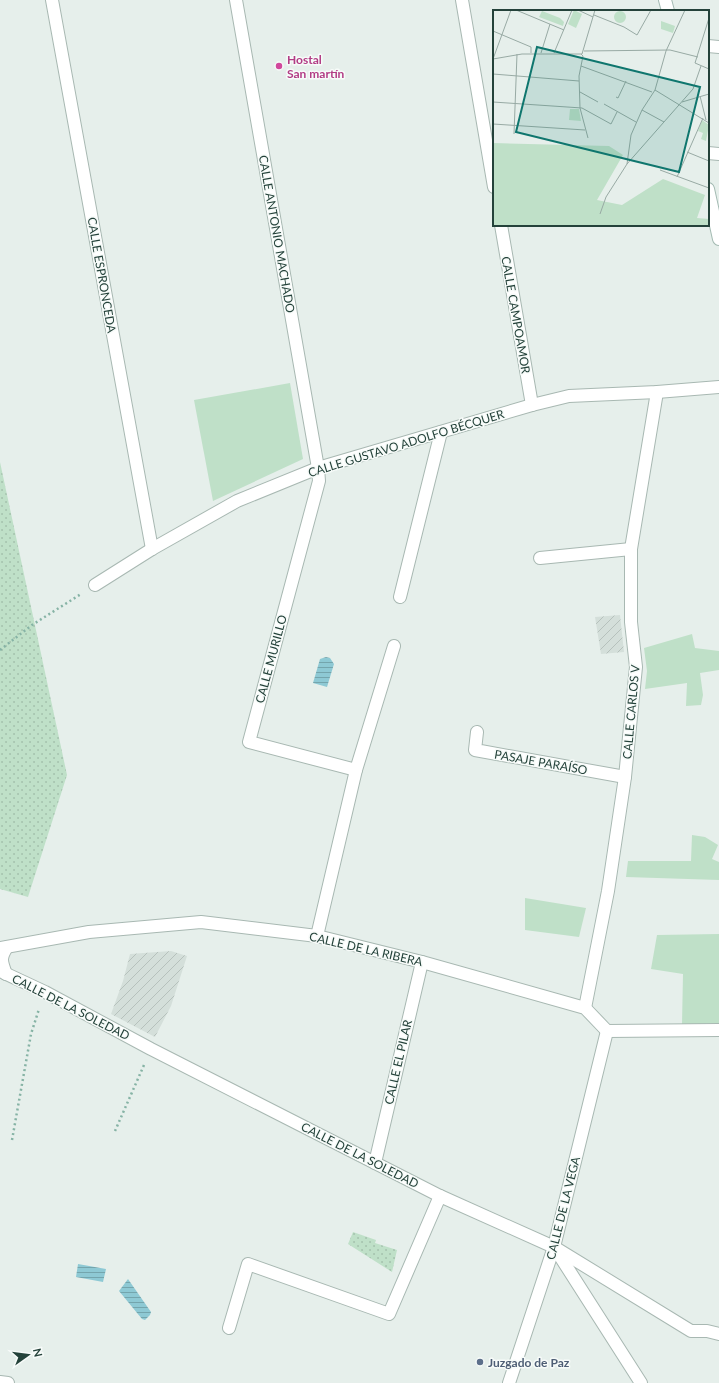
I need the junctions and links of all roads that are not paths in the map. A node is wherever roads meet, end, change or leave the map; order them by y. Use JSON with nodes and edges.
{"nodes":[{"id":1,"x":52,"y":0,"type":"edge"},
{"id":2,"x":236,"y":0,"type":"edge"},
{"id":3,"x":462,"y":0,"type":"edge"},
{"id":4,"x":665,"y":0,"type":"edge"},
{"id":5,"x":668,"y":10,"type":"edge"},
{"id":6,"x":709,"y":46,"type":"edge"},
{"id":7,"x":719,"y":47,"type":"edge"},
{"id":8,"x":709,"y":152,"type":"edge"},
{"id":9,"x":719,"y":154,"type":"edge"},
{"id":10,"x":493,"y":181,"type":"edge"},
{"id":11,"x":709,"y":194,"type":"edge"},
{"id":12,"x":501,"y":226,"type":"edge"},
{"id":13,"x":719,"y":239,"type":"edge"},
{"id":14,"x":719,"y":387,"type":"edge"},
{"id":15,"x":657,"y":392,"type":"junction"},
{"id":16,"x":532,"y":405,"type":"junction"},
{"id":17,"x":441,"y":432,"type":"junction"},
{"id":18,"x":318,"y":468,"type":"junction"},
{"id":19,"x":152,"y":549,"type":"junction"},
{"id":20,"x":631,"y":549,"type":"junction"},
{"id":21,"x":540,"y":558,"type":"dead end"},
{"id":22,"x":95,"y":585,"type":"road end"},
{"id":23,"x":400,"y":597,"type":"dead end"},
{"id":24,"x":394,"y":646,"type":"dead end"},
{"id":25,"x":477,"y":732,"type":"dead end"},
{"id":26,"x":356,"y":770,"type":"junction"},
{"id":27,"x":625,"y":777,"type":"junction"},
{"id":28,"x":317,"y":936,"type":"junction"},
{"id":29,"x":4,"y":947,"type":"edge"},
{"id":30,"x":422,"y":962,"type":"junction"},
{"id":31,"x":3,"y":972,"type":"edge"},
{"id":32,"x":585,"y":1008,"type":"junction"},
{"id":33,"x":719,"y":1030,"type":"edge"},
{"id":34,"x":607,"y":1031,"type":"junction"},
{"id":35,"x":375,"y":1163,"type":"junction"},
{"id":36,"x":440,"y":1196,"type":"junction"},
{"id":37,"x":554,"y":1247,"type":"junction"},
{"id":38,"x":229,"y":1328,"type":"dead end"},
{"id":39,"x":719,"y":1334,"type":"edge"},
{"id":40,"x":0,"y":1382,"type":"edge"},
{"id":41,"x":8,"y":1383,"type":"edge"},
{"id":42,"x":509,"y":1383,"type":"edge"},
{"id":43,"x":641,"y":1383,"type":"edge"}],
"edges":[{"from":1,"to":19,"type":"street","name":"CALLE ESPRONCEDA"},
{"from":2,"to":18,"type":"street","name":"CALLE ANTONIO MACHADO"},
{"from":3,"to":10,"type":"street"},
{"from":4,"to":5,"type":"street"},
{"from":6,"to":7,"type":"street"},
{"from":8,"to":9,"type":"street"},
{"from":11,"to":13,"type":"street"},
{"from":12,"to":16,"type":"street","name":"CALLE CAMPOAMOR"},
{"from":14,"to":15,"type":"street","name":"CALLE GUSTAVO ADOLFO BÉCQUER"},
{"from":15,"to":16,"type":"street","name":"CALLE GUSTAVO ADOLFO BÉCQUER"},
{"from":15,"to":20,"type":"street","name":"CALLE CARLOS V"},
{"from":16,"to":17,"type":"street","name":"CALLE GUSTAVO ADOLFO BÉCQUER"},
{"from":17,"to":18,"type":"street","name":"CALLE GUSTAVO ADOLFO BÉCQUER"},
{"from":17,"to":23,"type":"street"},
{"from":18,"to":19,"type":"street","name":"CALLE GUSTAVO ADOLFO BÉCQUER"},
{"from":18,"to":26,"type":"street","name":"CALLE MURILLO"},
{"from":19,"to":22,"type":"street","name":"CALLE GUSTAVO ADOLFO BÉCQUER"},
{"from":20,"to":21,"type":"street"},
{"from":20,"to":27,"type":"street","name":"CALLE CARLOS V"},
{"from":24,"to":26,"type":"street"},
{"from":25,"to":27,"type":"street","name":"PASAJE PARAÍSO"},
{"from":26,"to":28,"type":"street"},
{"from":27,"to":32,"type":"street","name":"CALLE CARLOS V"},
{"from":28,"to":29,"type":"street","name":"CALLE DE LA RIBERA"},
{"from":28,"to":30,"type":"street","name":"CALLE DE LA RIBERA"},
{"from":29,"to":31,"type":"street"},
{"from":30,"to":32,"type":"street","name":"CALLE DE LA RIBERA"},
{"from":30,"to":35,"type":"street","name":"CALLE EL PILAR"},
{"from":31,"to":35,"type":"street","name":"CALLE DE LA SOLEDAD"},
{"from":32,"to":34,"type":"street"},
{"from":33,"to":34,"type":"street"},
{"from":34,"to":37,"type":"street","name":"CALLE DE LA VEGA"},
{"from":35,"to":36,"type":"street","name":"CALLE DE LA SOLEDAD"},
{"from":36,"to":37,"type":"street","name":"CALLE DE LA SOLEDAD"},
{"from":36,"to":38,"type":"street"},
{"from":37,"to":39,"type":"street","name":"CALLE DE LA SOLEDAD"},
{"from":37,"to":42,"type":"street","name":"CALLE DE LA VEGA"},
{"from":37,"to":43,"type":"street"},
{"from":40,"to":41,"type":"street"}]}
